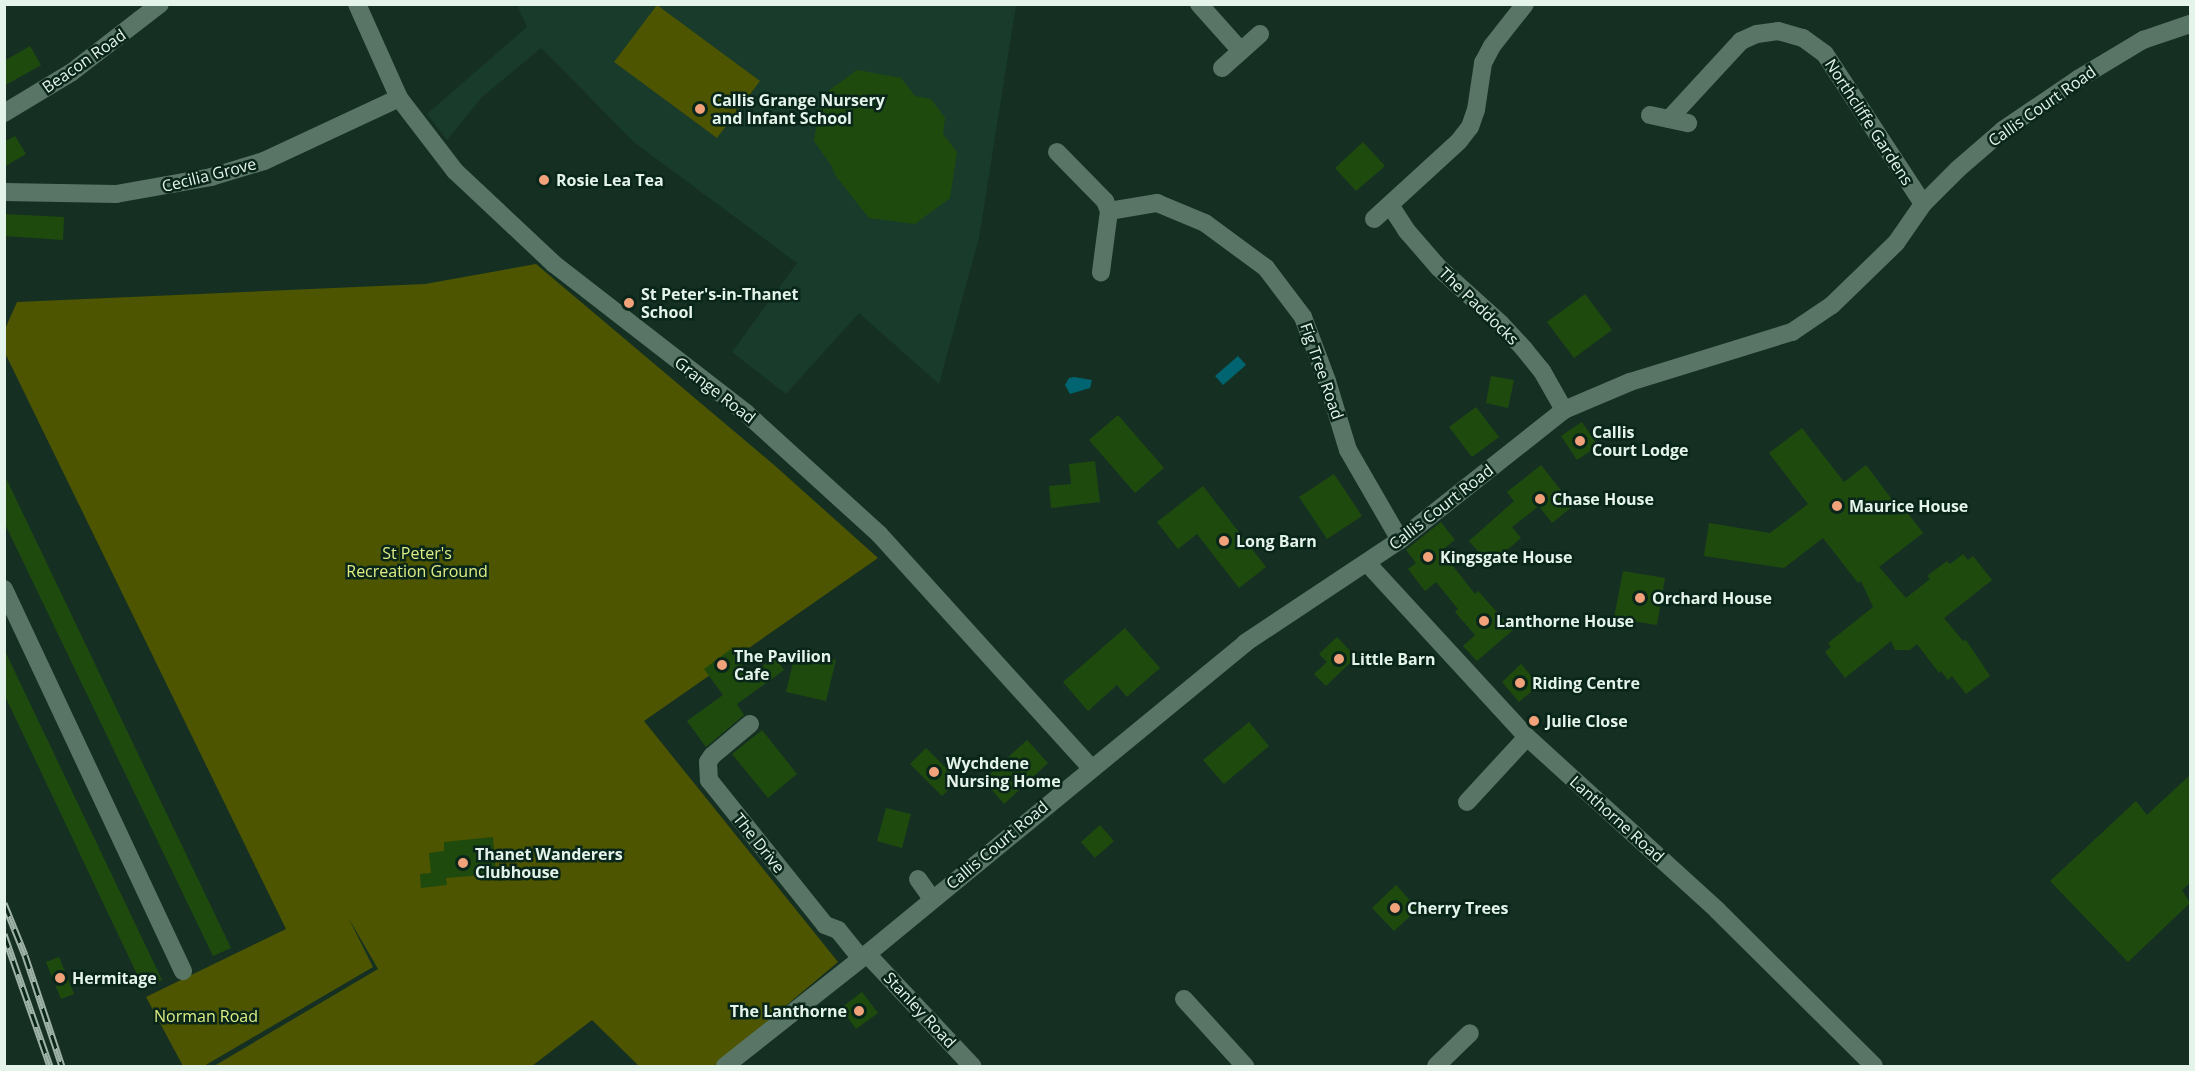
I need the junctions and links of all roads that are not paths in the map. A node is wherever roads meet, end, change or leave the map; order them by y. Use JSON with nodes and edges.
{"nodes":[{"id":1,"x":160,"y":4,"type":"edge"},
{"id":2,"x":357,"y":4,"type":"edge"},
{"id":3,"x":1199,"y":4,"type":"edge"},
{"id":4,"x":1525,"y":4,"type":"edge"},
{"id":5,"x":2190,"y":24,"type":"edge"},
{"id":6,"x":1260,"y":34,"type":"dead end"},
{"id":7,"x":1241,"y":51,"type":"junction"},
{"id":8,"x":1222,"y":68,"type":"dead end"},
{"id":9,"x":399,"y":98,"type":"junction"},
{"id":10,"x":4,"y":113,"type":"edge"},
{"id":11,"x":1650,"y":115,"type":"dead end"},
{"id":12,"x":1669,"y":119,"type":"junction"},
{"id":13,"x":1689,"y":123,"type":"dead end"},
{"id":14,"x":1061,"y":164,"type":"dead end"},
{"id":15,"x":4,"y":192,"type":"edge"},
{"id":16,"x":1923,"y":204,"type":"junction"},
{"id":17,"x":1390,"y":205,"type":"junction"},
{"id":18,"x":1109,"y":211,"type":"junction"},
{"id":19,"x":1374,"y":219,"type":"dead end"},
{"id":20,"x":1102,"y":272,"type":"dead end"},
{"id":21,"x":1564,"y":410,"type":"junction"},
{"id":22,"x":1400,"y":540,"type":"junction"},
{"id":23,"x":1367,"y":563,"type":"junction"},
{"id":24,"x":4,"y":589,"type":"edge"},
{"id":25,"x":750,"y":724,"type":"dead end"},
{"id":26,"x":1527,"y":737,"type":"junction"},
{"id":27,"x":1091,"y":768,"type":"junction"},
{"id":28,"x":1465,"y":805,"type":"dead end"},
{"id":29,"x":918,"y":879,"type":"dead end"},
{"id":30,"x":932,"y":899,"type":"junction"},
{"id":31,"x":864,"y":956,"type":"junction"},
{"id":32,"x":183,"y":971,"type":"dead end"},
{"id":33,"x":1184,"y":999,"type":"dead end"},
{"id":34,"x":1470,"y":1033,"type":"dead end"},
{"id":35,"x":725,"y":1066,"type":"edge"},
{"id":36,"x":972,"y":1066,"type":"edge"},
{"id":37,"x":1245,"y":1066,"type":"edge"},
{"id":38,"x":1436,"y":1066,"type":"edge"},
{"id":39,"x":1874,"y":1066,"type":"edge"}],
"edges":[{"from":1,"to":10,"type":"street","name":"Beacon Road"},
{"from":2,"to":9,"type":"street","name":"Grange Road"},
{"from":3,"to":7,"type":"street"},
{"from":4,"to":17,"type":"street"},
{"from":5,"to":16,"type":"street","name":"Callis Court Road"},
{"from":6,"to":7,"type":"street"},
{"from":7,"to":8,"type":"street"},
{"from":9,"to":15,"type":"street","name":"Cecilia Grove"},
{"from":9,"to":27,"type":"street","name":"Grange Road"},
{"from":11,"to":12,"type":"street"},
{"from":12,"to":13,"type":"street"},
{"from":12,"to":16,"type":"street","name":"Northcliffe Gardens"},
{"from":14,"to":18,"type":"street"},
{"from":16,"to":21,"type":"street","name":"Callis Court Road"},
{"from":17,"to":19,"type":"street"},
{"from":17,"to":21,"type":"street","name":"The Paddocks"},
{"from":18,"to":20,"type":"street"},
{"from":18,"to":22,"type":"street","name":"Fig Tree Road"},
{"from":21,"to":22,"type":"street","name":"Callis Court Road"},
{"from":22,"to":23,"type":"street","name":"Callis Court Road"},
{"from":23,"to":26,"type":"street","name":"Lanthorne Road"},
{"from":23,"to":27,"type":"street","name":"Callis Court Road"},
{"from":24,"to":32,"type":"street"},
{"from":25,"to":31,"type":"street","name":"The Drive"},
{"from":26,"to":28,"type":"street"},
{"from":26,"to":39,"type":"street","name":"Lanthorne Road"},
{"from":27,"to":30,"type":"street","name":"Callis Court Road"},
{"from":29,"to":30,"type":"street"},
{"from":30,"to":31,"type":"street","name":"Callis Court Road"},
{"from":31,"to":35,"type":"street","name":"Callis Court Road"},
{"from":31,"to":36,"type":"street","name":"Stanley Road"},
{"from":33,"to":37,"type":"street"},
{"from":34,"to":38,"type":"street"}]}
